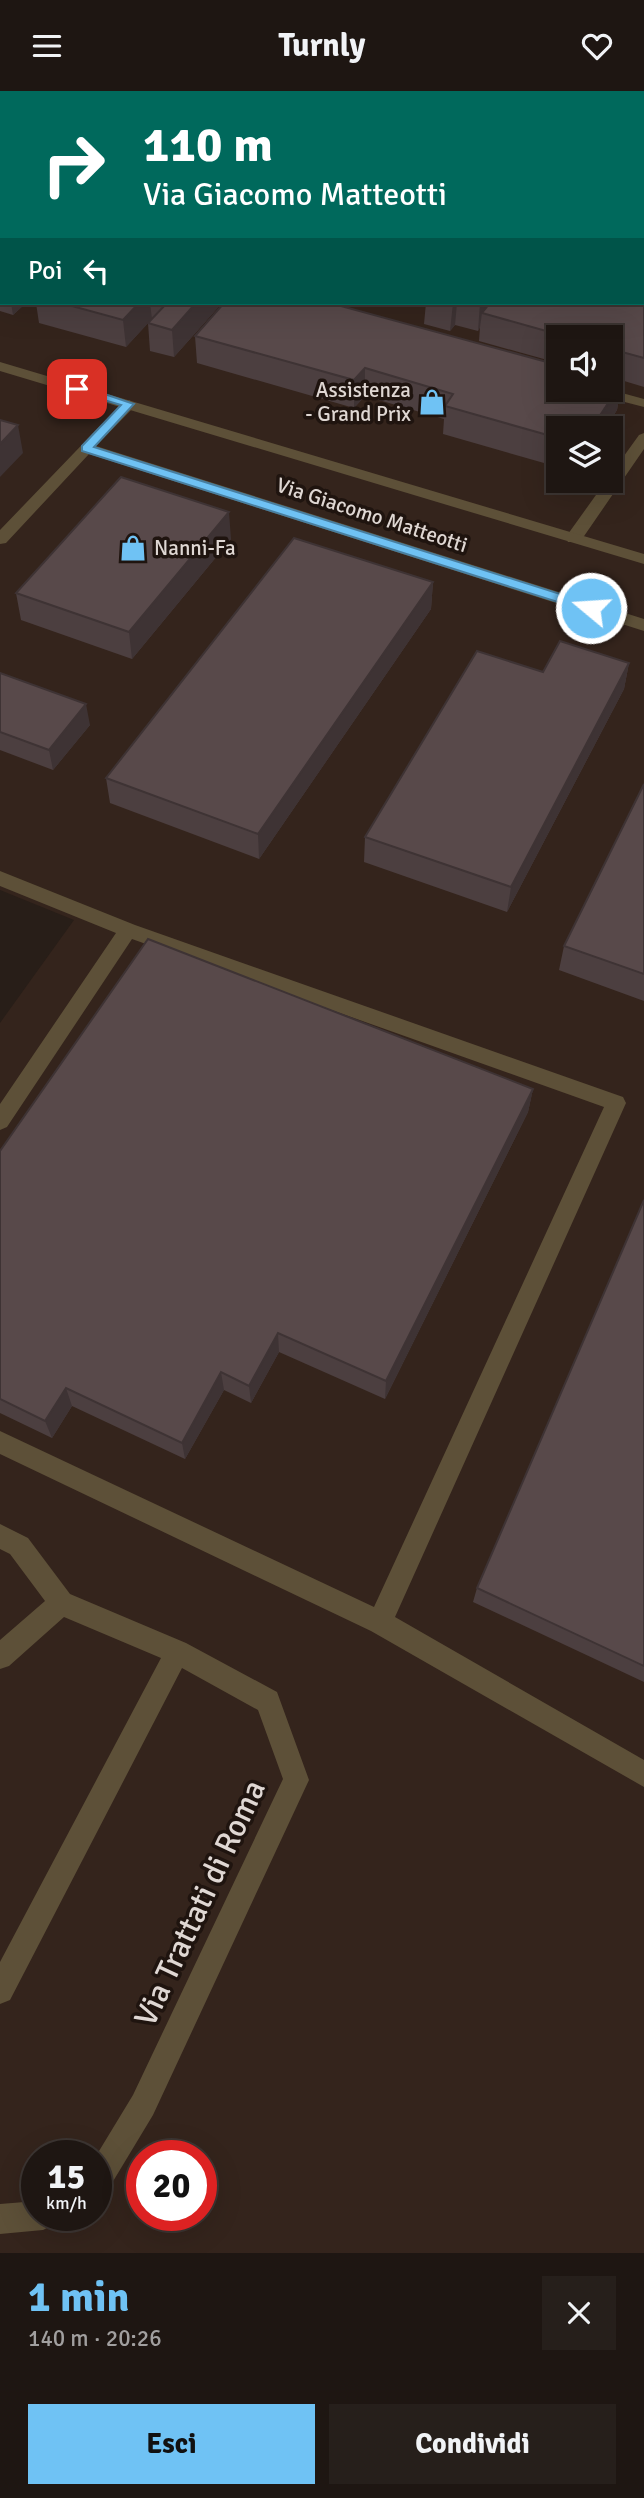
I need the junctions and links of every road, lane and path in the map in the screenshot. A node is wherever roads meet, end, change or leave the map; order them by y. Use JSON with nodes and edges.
{"nodes":[{"id":1,"x":0,"y":366,"type":"edge"},
{"id":2,"x":623,"y":398,"type":"edge"},
{"id":3,"x":129,"y":404,"type":"junction"},
{"id":4,"x":644,"y":404,"type":"edge"},
{"id":5,"x":644,"y":438,"type":"edge"},
{"id":6,"x":86,"y":448,"type":"junction"},
{"id":7,"x":575,"y":538,"type":"junction"},
{"id":8,"x":0,"y":539,"type":"edge"},
{"id":9,"x":644,"y":559,"type":"edge"},
{"id":10,"x":644,"y":625,"type":"edge"},
{"id":11,"x":0,"y":878,"type":"edge"},
{"id":12,"x":128,"y":930,"type":"junction"},
{"id":13,"x":0,"y":1121,"type":"edge"},
{"id":14,"x":0,"y":1442,"type":"edge"},
{"id":15,"x":0,"y":1536,"type":"edge"},
{"id":16,"x":61,"y":1603,"type":"junction"},
{"id":17,"x":380,"y":1622,"type":"junction"},
{"id":18,"x":177,"y":1652,"type":"junction"},
{"id":19,"x":0,"y":1657,"type":"edge"},
{"id":20,"x":644,"y":1774,"type":"edge"},
{"id":21,"x":0,"y":1990,"type":"edge"},
{"id":22,"x":112,"y":2157,"type":"edge"},
{"id":23,"x":21,"y":2217,"type":"edge"},
{"id":24,"x":0,"y":2219,"type":"edge"}],
"edges":[{"from":1,"to":3,"type":"street","name":"Via Giacomo Matteotti"},
{"from":2,"to":4,"type":"street"},
{"from":3,"to":6,"type":"street"},
{"from":3,"to":7,"type":"street","name":"Via Giacomo Matteotti"},
{"from":5,"to":7,"type":"street"},
{"from":6,"to":8,"type":"street"},
{"from":6,"to":10,"type":"street","name":"Via Giacomo Matteotti"},
{"from":7,"to":9,"type":"street","name":"Via Giacomo Matteotti"},
{"from":11,"to":12,"type":"street"},
{"from":12,"to":13,"type":"street"},
{"from":12,"to":17,"type":"street"},
{"from":14,"to":17,"type":"street"},
{"from":15,"to":16,"type":"street"},
{"from":16,"to":18,"type":"street","name":"Via Trattati di Roma"},
{"from":16,"to":19,"type":"street"},
{"from":17,"to":20,"type":"street"},
{"from":18,"to":21,"type":"street"},
{"from":18,"to":22,"type":"street","name":"Via Trattati di Roma"},
{"from":23,"to":24,"type":"street"}]}
